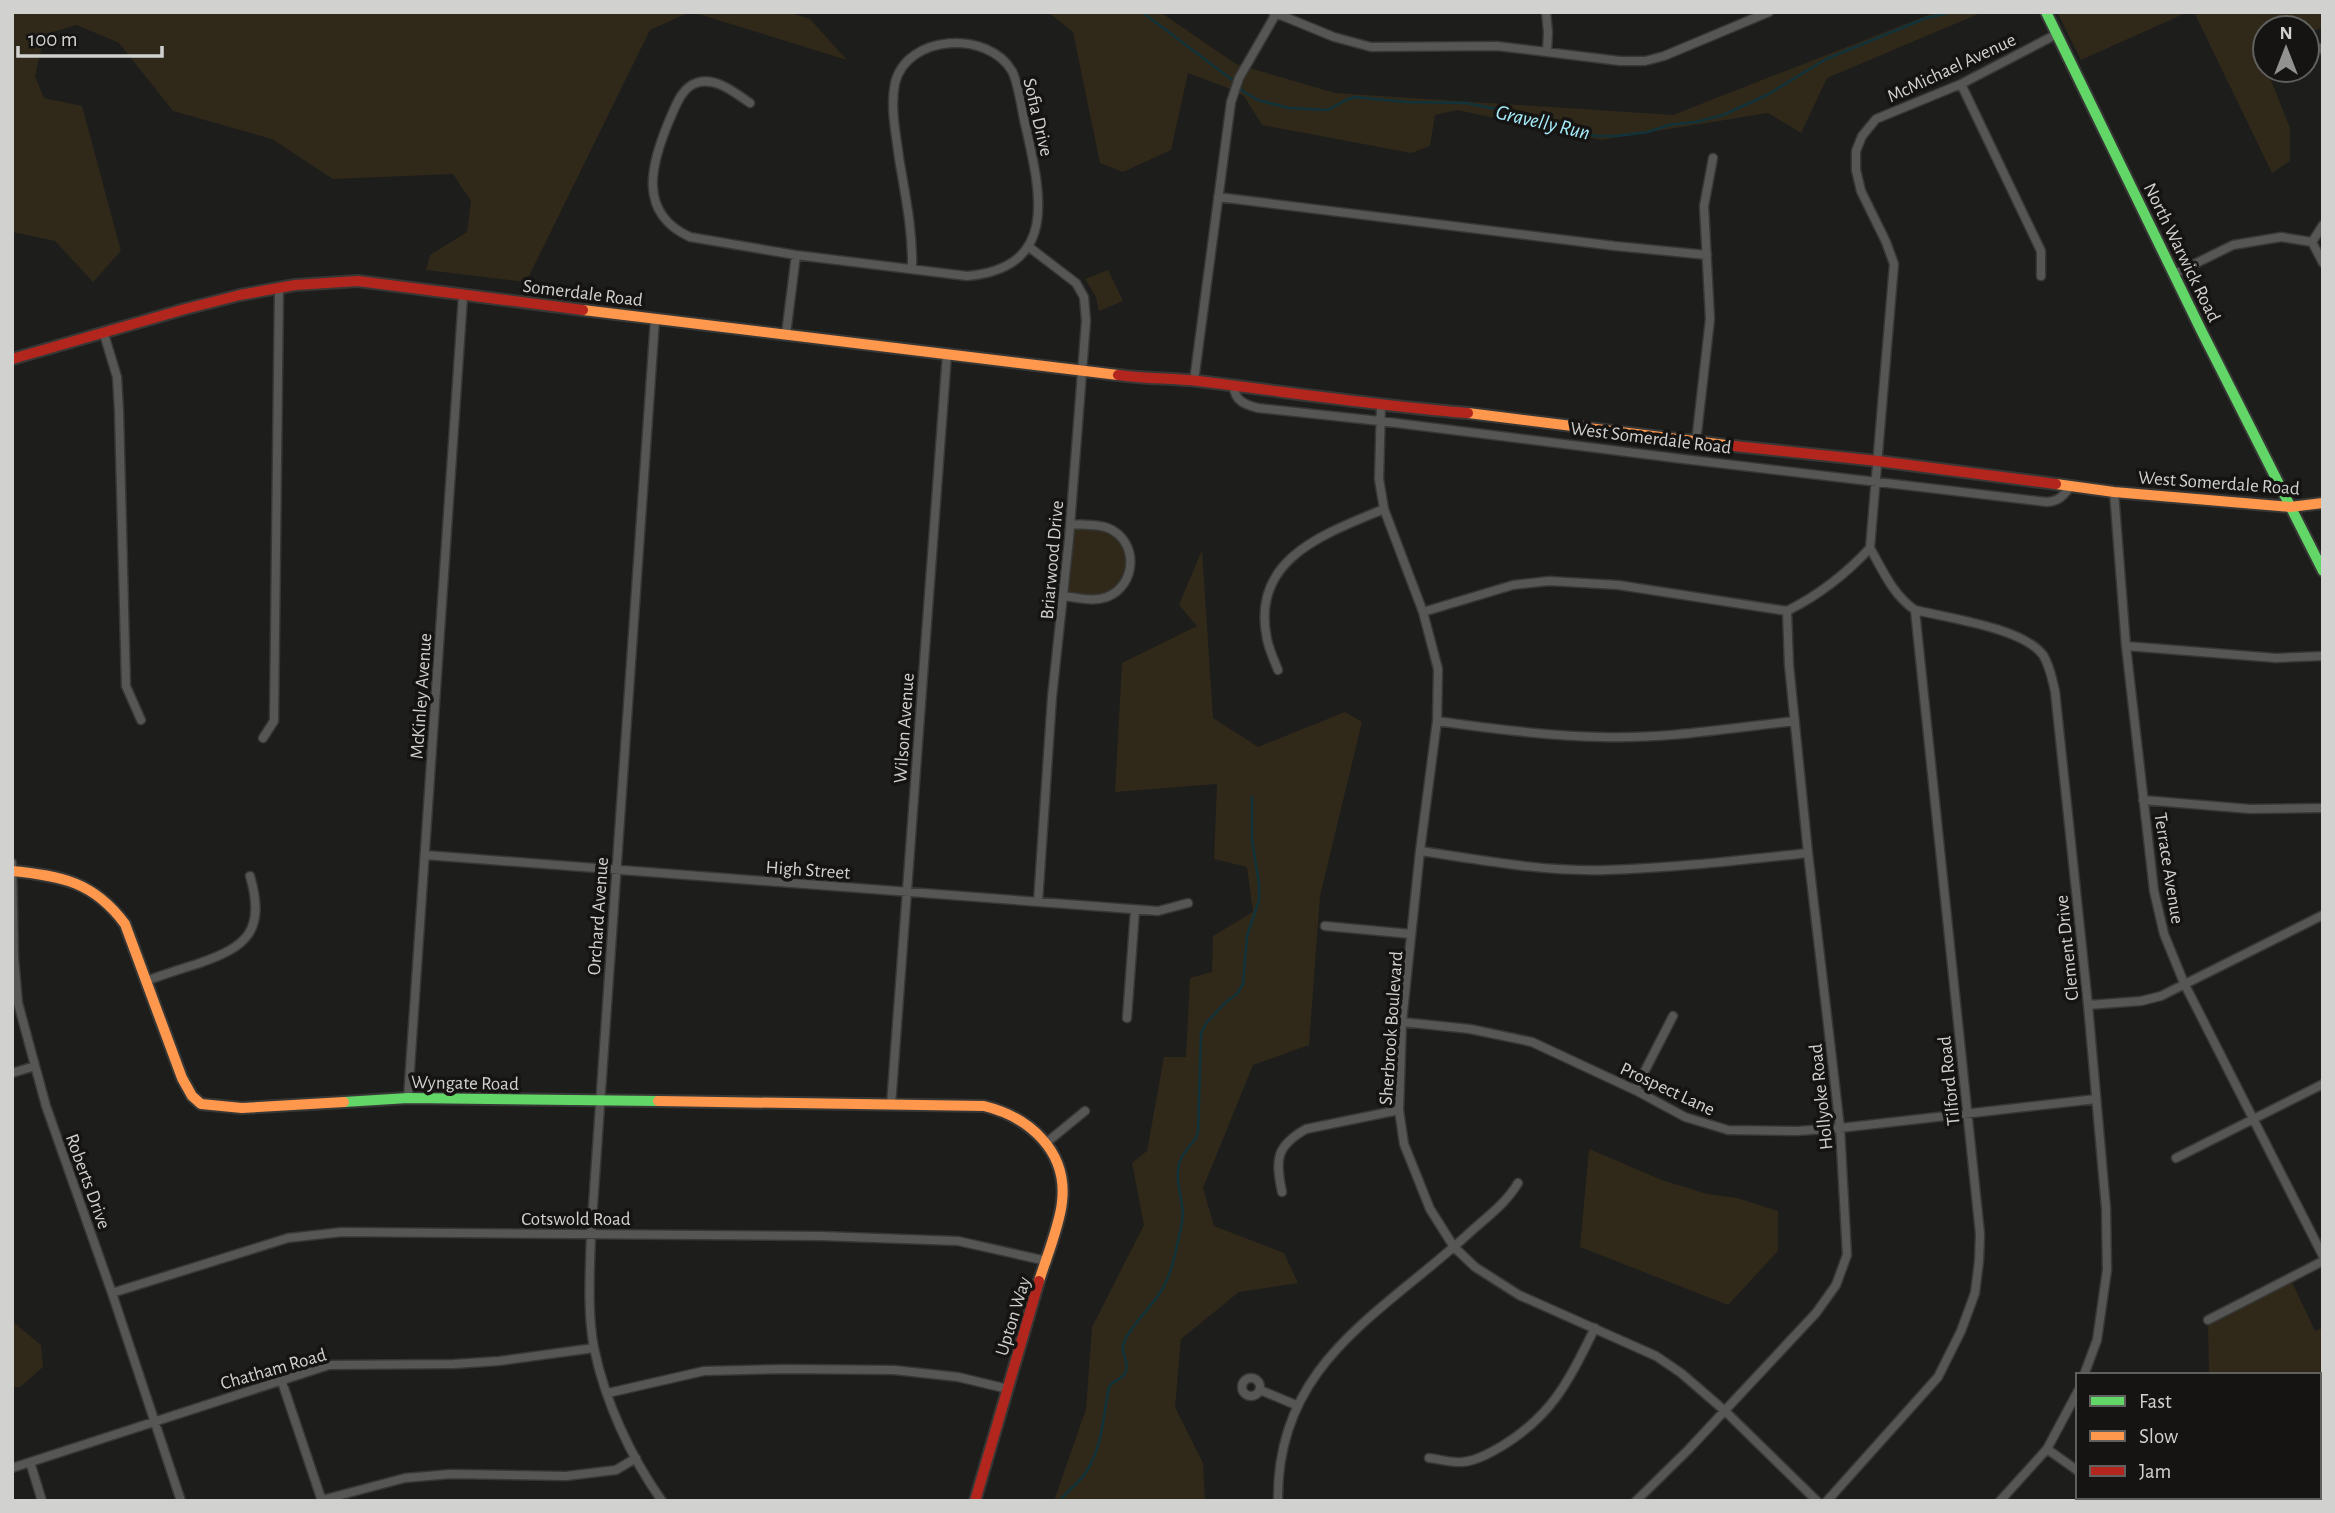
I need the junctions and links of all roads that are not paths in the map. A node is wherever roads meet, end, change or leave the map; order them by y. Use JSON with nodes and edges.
{"nodes":[{"id":1,"x":1546,"y":12,"type":"edge"},
{"id":2,"x":1769,"y":12,"type":"edge"},
{"id":3,"x":2046,"y":12,"type":"edge"},
{"id":4,"x":1275,"y":13,"type":"edge"},
{"id":5,"x":2057,"y":34,"type":"junction"},
{"id":6,"x":1547,"y":52,"type":"junction"},
{"id":7,"x":1961,"y":84,"type":"junction"},
{"id":8,"x":750,"y":103,"type":"dead end"},
{"id":9,"x":1713,"y":158,"type":"dead end"},
{"id":10,"x":1218,"y":197,"type":"junction"},
{"id":11,"x":2323,"y":225,"type":"edge"},
{"id":12,"x":2312,"y":242,"type":"junction"},
{"id":13,"x":1029,"y":247,"type":"junction"},
{"id":14,"x":796,"y":255,"type":"junction"},
{"id":15,"x":1707,"y":255,"type":"junction"},
{"id":16,"x":2323,"y":263,"type":"edge"},
{"id":17,"x":912,"y":269,"type":"junction"},
{"id":18,"x":2174,"y":274,"type":"junction"},
{"id":19,"x":2041,"y":276,"type":"dead end"},
{"id":20,"x":279,"y":288,"type":"junction"},
{"id":21,"x":463,"y":296,"type":"junction"},
{"id":22,"x":655,"y":319,"type":"junction"},
{"id":23,"x":104,"y":334,"type":"junction"},
{"id":24,"x":786,"y":334,"type":"junction"},
{"id":25,"x":947,"y":354,"type":"junction"},
{"id":26,"x":12,"y":359,"type":"edge"},
{"id":27,"x":1083,"y":371,"type":"junction"},
{"id":28,"x":1156,"y":380,"type":"joint"},
{"id":29,"x":1194,"y":382,"type":"junction"},
{"id":30,"x":1234,"y":386,"type":"junction"},
{"id":31,"x":1381,"y":404,"type":"junction"},
{"id":32,"x":1380,"y":421,"type":"junction"},
{"id":33,"x":1696,"y":442,"type":"junction"},
{"id":34,"x":1878,"y":461,"type":"junction"},
{"id":35,"x":1876,"y":481,"type":"junction"},
{"id":36,"x":2070,"y":486,"type":"junction"},
{"id":37,"x":2114,"y":492,"type":"junction"},
{"id":38,"x":2323,"y":503,"type":"edge"},
{"id":39,"x":2290,"y":507,"type":"junction"},
{"id":40,"x":1384,"y":509,"type":"junction"},
{"id":41,"x":1070,"y":524,"type":"junction"},
{"id":42,"x":1870,"y":548,"type":"junction"},
{"id":43,"x":2323,"y":571,"type":"edge"},
{"id":44,"x":1064,"y":596,"type":"junction"},
{"id":45,"x":1915,"y":610,"type":"junction"},
{"id":46,"x":1787,"y":611,"type":"junction"},
{"id":47,"x":1423,"y":612,"type":"junction"},
{"id":48,"x":2126,"y":646,"type":"junction"},
{"id":49,"x":2323,"y":656,"type":"edge"},
{"id":50,"x":1278,"y":670,"type":"dead end"},
{"id":51,"x":141,"y":720,"type":"dead end"},
{"id":52,"x":1437,"y":721,"type":"junction"},
{"id":53,"x":1795,"y":721,"type":"junction"},
{"id":54,"x":263,"y":738,"type":"dead end"},
{"id":55,"x":2143,"y":800,"type":"junction"},
{"id":56,"x":2323,"y":807,"type":"edge"},
{"id":57,"x":1420,"y":851,"type":"junction"},
{"id":58,"x":1808,"y":853,"type":"junction"},
{"id":59,"x":425,"y":855,"type":"junction"},
{"id":60,"x":12,"y":863,"type":"edge"},
{"id":61,"x":616,"y":870,"type":"junction"},
{"id":62,"x":12,"y":871,"type":"edge"},
{"id":63,"x":250,"y":876,"type":"dead end"},
{"id":64,"x":907,"y":892,"type":"junction"},
{"id":65,"x":1038,"y":902,"type":"junction"},
{"id":66,"x":1188,"y":903,"type":"dead end"},
{"id":67,"x":1135,"y":910,"type":"junction"},
{"id":68,"x":2323,"y":915,"type":"edge"},
{"id":69,"x":1325,"y":926,"type":"dead end"},
{"id":70,"x":1411,"y":934,"type":"junction"},
{"id":71,"x":145,"y":981,"type":"junction"},
{"id":72,"x":2184,"y":983,"type":"junction"},
{"id":73,"x":2088,"y":1005,"type":"junction"},
{"id":74,"x":1673,"y":1016,"type":"dead end"},
{"id":75,"x":1127,"y":1018,"type":"dead end"},
{"id":76,"x":1402,"y":1023,"type":"junction"},
{"id":77,"x":35,"y":1066,"type":"junction"},
{"id":78,"x":12,"y":1073,"type":"edge"},
{"id":79,"x":2323,"y":1084,"type":"edge"},
{"id":80,"x":1635,"y":1090,"type":"junction"},
{"id":81,"x":408,"y":1098,"type":"junction"},
{"id":82,"x":2096,"y":1099,"type":"junction"},
{"id":83,"x":600,"y":1101,"type":"junction"},
{"id":84,"x":891,"y":1105,"type":"junction"},
{"id":85,"x":1399,"y":1110,"type":"junction"},
{"id":86,"x":1085,"y":1111,"type":"dead end"},
{"id":87,"x":1968,"y":1114,"type":"junction"},
{"id":88,"x":2253,"y":1119,"type":"junction"},
{"id":89,"x":1840,"y":1128,"type":"junction"},
{"id":90,"x":1046,"y":1143,"type":"junction"},
{"id":91,"x":2176,"y":1158,"type":"dead end"},
{"id":92,"x":1518,"y":1183,"type":"dead end"},
{"id":93,"x":1282,"y":1192,"type":"dead end"},
{"id":94,"x":591,"y":1234,"type":"junction"},
{"id":95,"x":1454,"y":1247,"type":"junction"},
{"id":96,"x":2323,"y":1259,"type":"edge"},
{"id":97,"x":1047,"y":1261,"type":"junction"},
{"id":98,"x":112,"y":1293,"type":"junction"},
{"id":99,"x":2208,"y":1320,"type":"dead end"},
{"id":100,"x":1595,"y":1328,"type":"junction"},
{"id":101,"x":594,"y":1348,"type":"junction"},
{"id":102,"x":2085,"y":1373,"type":"edge"},
{"id":103,"x":281,"y":1379,"type":"junction"},
{"id":104,"x":1008,"y":1389,"type":"junction"},
{"id":105,"x":1260,"y":1390,"type":"dead end"},
{"id":106,"x":608,"y":1393,"type":"junction"},
{"id":107,"x":2076,"y":1395,"type":"edge"},
{"id":108,"x":1296,"y":1405,"type":"junction"},
{"id":109,"x":1725,"y":1411,"type":"junction"},
{"id":110,"x":153,"y":1422,"type":"junction"},
{"id":111,"x":2047,"y":1449,"type":"junction"},
{"id":112,"x":636,"y":1458,"type":"junction"},
{"id":113,"x":1429,"y":1458,"type":"dead end"},
{"id":114,"x":30,"y":1462,"type":"junction"},
{"id":115,"x":12,"y":1468,"type":"edge"},
{"id":116,"x":2076,"y":1470,"type":"edge"},
{"id":117,"x":322,"y":1500,"type":"edge"},
{"id":118,"x":42,"y":1501,"type":"edge"},
{"id":119,"x":181,"y":1501,"type":"edge"},
{"id":120,"x":662,"y":1501,"type":"edge"},
{"id":121,"x":975,"y":1501,"type":"edge"},
{"id":122,"x":1278,"y":1501,"type":"edge"},
{"id":123,"x":1636,"y":1501,"type":"edge"},
{"id":124,"x":1817,"y":1501,"type":"edge"},
{"id":125,"x":1827,"y":1501,"type":"edge"},
{"id":126,"x":2000,"y":1501,"type":"edge"}],
"edges":[{"from":1,"to":6,"type":"street"},
{"from":2,"to":6,"type":"street"},
{"from":3,"to":5,"type":"main road","name":"North Warwick Road"},
{"from":4,"to":6,"type":"street"},
{"from":4,"to":10,"type":"street"},
{"from":5,"to":7,"type":"street","name":"McMichael Avenue"},
{"from":5,"to":18,"type":"main road","name":"North Warwick Road"},
{"from":7,"to":19,"type":"street"},
{"from":7,"to":34,"type":"street","name":"McMichael Avenue"},
{"from":8,"to":14,"type":"street"},
{"from":9,"to":15,"type":"street"},
{"from":10,"to":15,"type":"street"},
{"from":10,"to":29,"type":"street"},
{"from":11,"to":12,"type":"street"},
{"from":12,"to":16,"type":"street"},
{"from":12,"to":18,"type":"street"},
{"from":13,"to":17,"type":"street"},
{"from":13,"to":17,"type":"street","name":"Sofia Drive"},
{"from":13,"to":27,"type":"street","name":"Briarwood Drive"},
{"from":14,"to":17,"type":"street"},
{"from":14,"to":24,"type":"street"},
{"from":15,"to":33,"type":"street"},
{"from":18,"to":39,"type":"main road","name":"North Warwick Road"},
{"from":20,"to":21,"type":"main road","name":"Somerdale Road"},
{"from":20,"to":23,"type":"main road","name":"Somerdale Road"},
{"from":20,"to":54,"type":"street"},
{"from":21,"to":22,"type":"main road","name":"Somerdale Road"},
{"from":21,"to":59,"type":"street","name":"McKinley Avenue"},
{"from":22,"to":24,"type":"main road","name":"Somerdale Road"},
{"from":22,"to":61,"type":"street","name":"Orchard Avenue"},
{"from":23,"to":26,"type":"main road","name":"Somerdale Road"},
{"from":23,"to":51,"type":"street"},
{"from":24,"to":25,"type":"main road","name":"Somerdale Road"},
{"from":25,"to":27,"type":"main road","name":"Somerdale Road"},
{"from":25,"to":64,"type":"street","name":"Wilson Avenue"},
{"from":27,"to":28,"type":"main road","name":"Somerdale Road"},
{"from":27,"to":41,"type":"street","name":"Briarwood Drive"},
{"from":28,"to":29,"type":"main road","name":"West Somerdale Road"},
{"from":29,"to":30,"type":"main road","name":"West Somerdale Road"},
{"from":30,"to":31,"type":"main road","name":"West Somerdale Road"},
{"from":30,"to":32,"type":"street","name":"West Somerdale Road"},
{"from":31,"to":32,"type":"street","name":"Sherbrook Boulevard"},
{"from":31,"to":33,"type":"main road","name":"West Somerdale Road"},
{"from":32,"to":35,"type":"street","name":"West Somerdale Road"},
{"from":32,"to":40,"type":"street","name":"Sherbrook Boulevard"},
{"from":33,"to":34,"type":"main road","name":"West Somerdale Road"},
{"from":34,"to":35,"type":"street","name":"McMichael Avenue"},
{"from":34,"to":36,"type":"main road","name":"West Somerdale Road"},
{"from":35,"to":36,"type":"street","name":"West Somerdale Road"},
{"from":35,"to":42,"type":"street","name":"McMichael Avenue"},
{"from":36,"to":37,"type":"main road","name":"West Somerdale Road"},
{"from":37,"to":39,"type":"main road","name":"West Somerdale Road"},
{"from":37,"to":48,"type":"street","name":"Terrace Avenue"},
{"from":38,"to":39,"type":"main road","name":"West Somerdale Road"},
{"from":39,"to":43,"type":"main road","name":"North Warwick Road"},
{"from":40,"to":47,"type":"street","name":"Sherbrook Boulevard"},
{"from":40,"to":50,"type":"street"},
{"from":41,"to":44,"type":"street","name":"Briarwood Drive"},
{"from":41,"to":44,"type":"street"},
{"from":42,"to":45,"type":"street"},
{"from":42,"to":46,"type":"street"},
{"from":44,"to":65,"type":"street","name":"Briarwood Drive"},
{"from":45,"to":73,"type":"street","name":"Clement Drive"},
{"from":45,"to":87,"type":"street","name":"Tilford Road"},
{"from":46,"to":47,"type":"street"},
{"from":46,"to":53,"type":"street","name":"Hollyoke Road"},
{"from":47,"to":52,"type":"street","name":"Sherbrook Boulevard"},
{"from":48,"to":49,"type":"street"},
{"from":48,"to":55,"type":"street","name":"Terrace Avenue"},
{"from":52,"to":53,"type":"street"},
{"from":52,"to":57,"type":"street","name":"Sherbrook Boulevard"},
{"from":53,"to":58,"type":"street","name":"Hollyoke Road"},
{"from":55,"to":56,"type":"street"},
{"from":55,"to":72,"type":"street","name":"Terrace Avenue"},
{"from":57,"to":58,"type":"street"},
{"from":57,"to":70,"type":"street","name":"Sherbrook Boulevard"},
{"from":58,"to":89,"type":"street","name":"Hollyoke Road"},
{"from":59,"to":61,"type":"street","name":"High Street"},
{"from":59,"to":81,"type":"street","name":"McKinley Avenue"},
{"from":60,"to":62,"type":"street","name":"Roberts Drive"},
{"from":61,"to":64,"type":"street","name":"High Street"},
{"from":61,"to":83,"type":"street","name":"Orchard Avenue"},
{"from":62,"to":71,"type":"main road","name":"Wyngate Road"},
{"from":62,"to":77,"type":"street","name":"Roberts Drive"},
{"from":63,"to":71,"type":"street"},
{"from":64,"to":65,"type":"street","name":"High Street"},
{"from":64,"to":84,"type":"street","name":"Wilson Avenue"},
{"from":65,"to":67,"type":"street","name":"High Street"},
{"from":66,"to":67,"type":"street","name":"High Street"},
{"from":67,"to":75,"type":"street"},
{"from":68,"to":72,"type":"street"},
{"from":69,"to":70,"type":"street"},
{"from":70,"to":76,"type":"street","name":"Sherbrook Boulevard"},
{"from":71,"to":81,"type":"main road","name":"Wyngate Road"},
{"from":72,"to":73,"type":"street"},
{"from":72,"to":88,"type":"street","name":"Terrace Avenue"},
{"from":73,"to":82,"type":"street","name":"Clement Drive"},
{"from":74,"to":80,"type":"street"},
{"from":76,"to":80,"type":"street","name":"Prospect Lane"},
{"from":76,"to":85,"type":"street","name":"Sherbrook Boulevard"},
{"from":77,"to":78,"type":"street"},
{"from":77,"to":98,"type":"street","name":"Roberts Drive"},
{"from":79,"to":88,"type":"street"},
{"from":80,"to":89,"type":"street","name":"Prospect Lane"},
{"from":81,"to":83,"type":"main road","name":"Wyngate Road"},
{"from":82,"to":87,"type":"street","name":"Prospect Lane"},
{"from":82,"to":102,"type":"street","name":"Clement Drive"},
{"from":83,"to":84,"type":"main road","name":"Wyngate Road"},
{"from":83,"to":94,"type":"street","name":"Orchard Avenue"},
{"from":84,"to":90,"type":"main road","name":"Wyngate Road"},
{"from":85,"to":93,"type":"street"},
{"from":85,"to":95,"type":"street","name":"Sherbrook Boulevard"},
{"from":86,"to":90,"type":"street"},
{"from":87,"to":89,"type":"street","name":"Prospect Lane"},
{"from":87,"to":125,"type":"street","name":"Tilford Road"},
{"from":88,"to":91,"type":"street"},
{"from":88,"to":96,"type":"street","name":"Terrace Avenue"},
{"from":89,"to":109,"type":"street","name":"Hollyoke Road"},
{"from":90,"to":97,"type":"main road","name":"Upton Way"},
{"from":92,"to":95,"type":"street"},
{"from":94,"to":97,"type":"street","name":"Cotswold Road"},
{"from":94,"to":98,"type":"street","name":"Cotswold Road"},
{"from":94,"to":101,"type":"street","name":"Orchard Avenue"},
{"from":95,"to":100,"type":"street","name":"Sherbrook Boulevard"},
{"from":95,"to":108,"type":"street"},
{"from":96,"to":99,"type":"street"},
{"from":97,"to":104,"type":"main road","name":"Upton Way"},
{"from":98,"to":110,"type":"street","name":"Roberts Drive"},
{"from":100,"to":109,"type":"street","name":"Sherbrook Boulevard"},
{"from":100,"to":113,"type":"street"},
{"from":101,"to":103,"type":"street","name":"Chatham Road"},
{"from":101,"to":106,"type":"street","name":"Orchard Avenue"},
{"from":103,"to":110,"type":"street","name":"Chatham Road"},
{"from":103,"to":117,"type":"street"},
{"from":104,"to":106,"type":"street"},
{"from":104,"to":121,"type":"main road","name":"Upton Way"},
{"from":105,"to":108,"type":"street"},
{"from":106,"to":112,"type":"street","name":"Orchard Avenue"},
{"from":107,"to":111,"type":"street"},
{"from":108,"to":122,"type":"street"},
{"from":109,"to":123,"type":"street","name":"Hollyoke Road"},
{"from":109,"to":124,"type":"street","name":"Sherbrook Boulevard"},
{"from":110,"to":114,"type":"street","name":"Chatham Road"},
{"from":110,"to":119,"type":"street","name":"Roberts Drive"},
{"from":111,"to":116,"type":"street"},
{"from":111,"to":126,"type":"street"},
{"from":112,"to":117,"type":"street"},
{"from":112,"to":120,"type":"street","name":"Orchard Avenue"},
{"from":114,"to":115,"type":"street","name":"Chatham Road"},
{"from":114,"to":118,"type":"street"}]}
